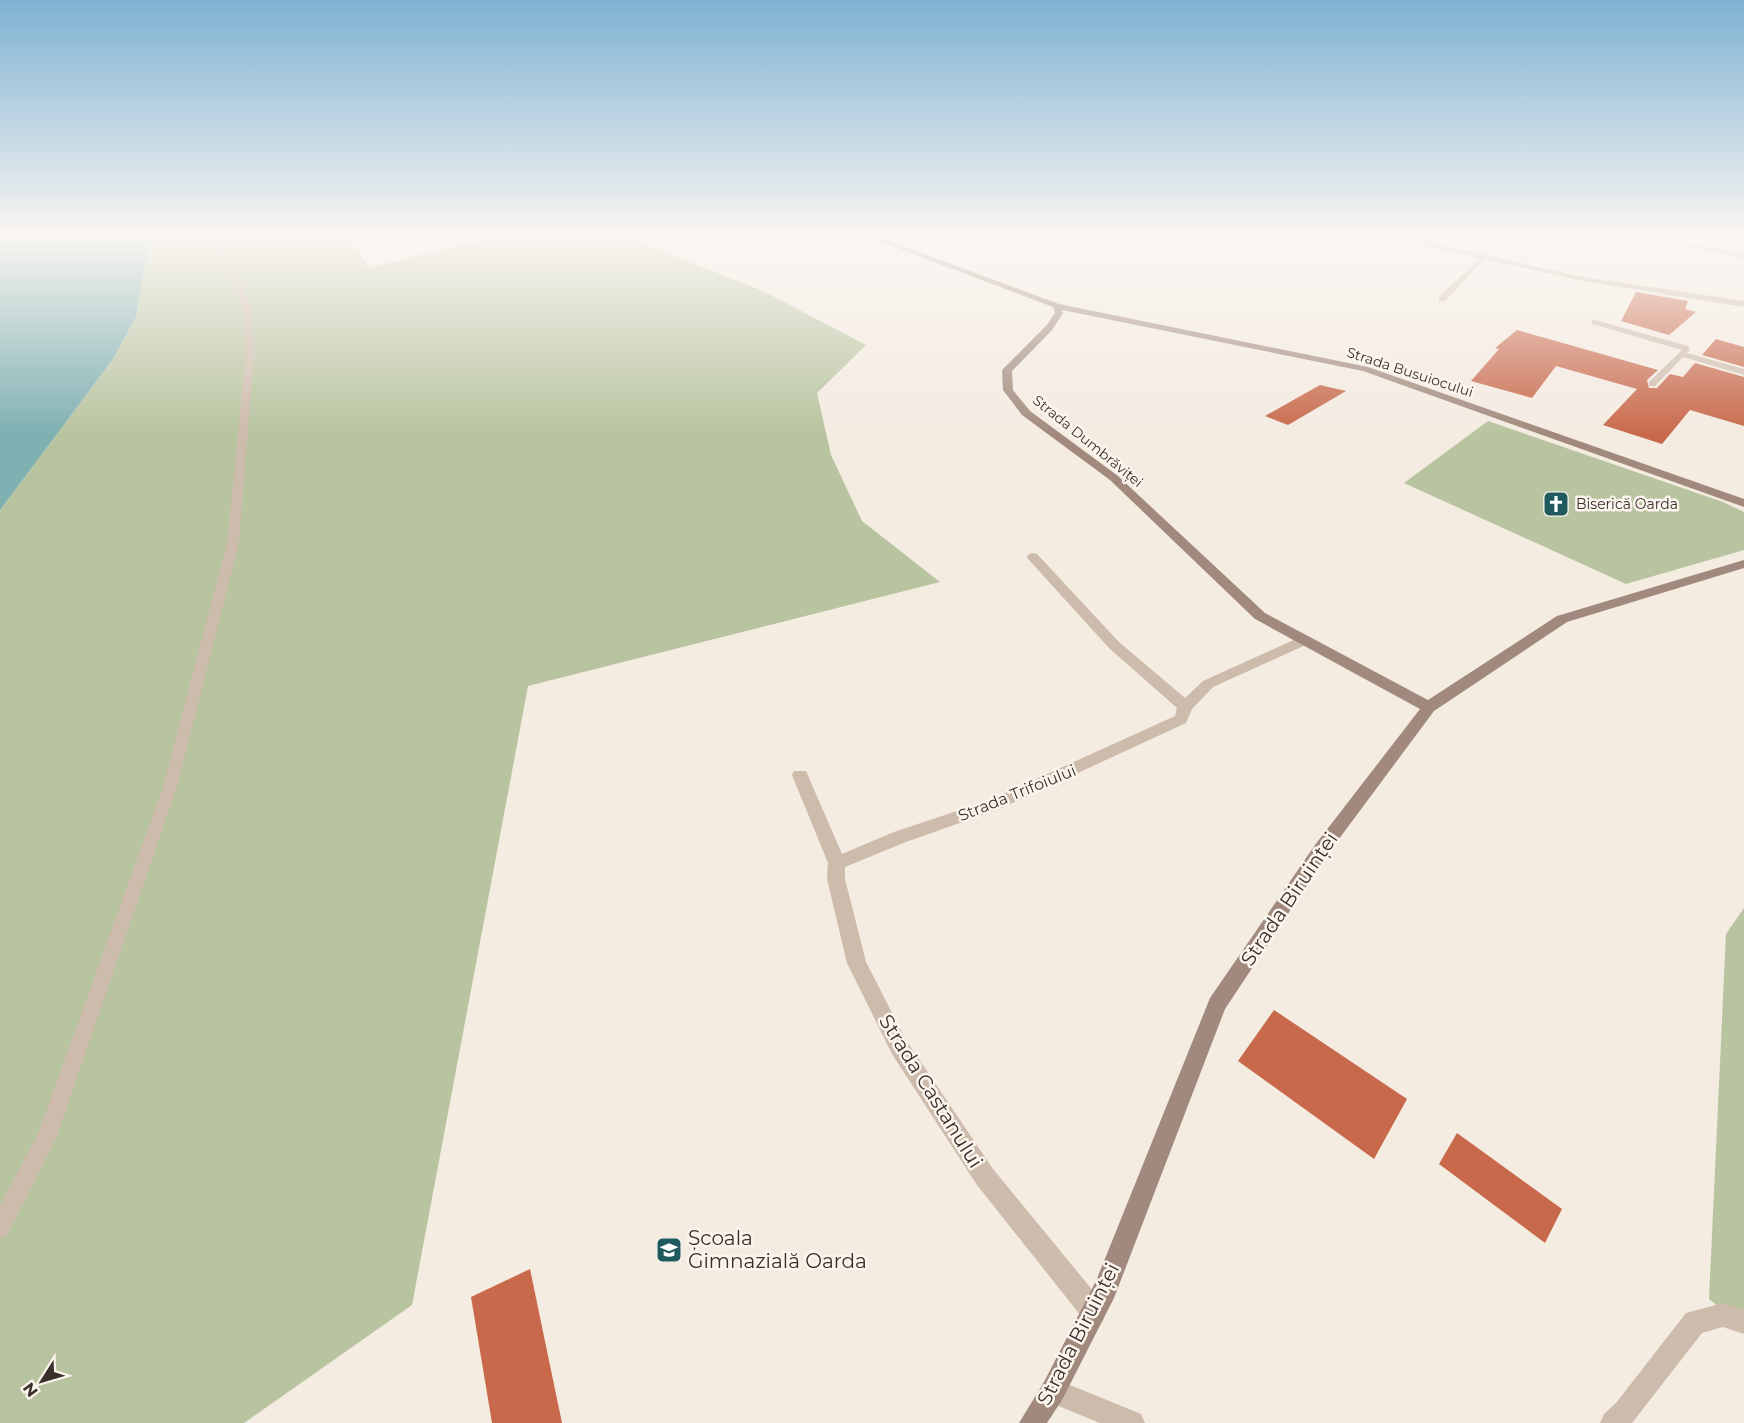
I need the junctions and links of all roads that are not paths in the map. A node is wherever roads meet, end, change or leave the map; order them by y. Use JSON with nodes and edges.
{"nodes":[{"id":1,"x":244,"y":302,"type":"edge"},
{"id":2,"x":1047,"y":302,"type":"edge"},
{"id":3,"x":1057,"y":306,"type":"junction"},
{"id":4,"x":1595,"y":322,"type":"dead end"},
{"id":5,"x":1681,"y":354,"type":"junction"},
{"id":6,"x":1744,"y":372,"type":"edge"},
{"id":7,"x":1652,"y":384,"type":"dead end"},
{"id":8,"x":1744,"y":503,"type":"edge"},
{"id":9,"x":1033,"y":557,"type":"dead end"},
{"id":10,"x":1744,"y":564,"type":"edge"},
{"id":11,"x":1303,"y":641,"type":"junction"},
{"id":12,"x":1185,"y":706,"type":"junction"},
{"id":13,"x":1429,"y":707,"type":"junction"},
{"id":14,"x":800,"y":776,"type":"dead end"},
{"id":15,"x":837,"y":863,"type":"junction"},
{"id":16,"x":0,"y":1228,"type":"edge"},
{"id":17,"x":1094,"y":1312,"type":"junction"},
{"id":18,"x":1744,"y":1322,"type":"edge"},
{"id":19,"x":1053,"y":1391,"type":"junction"},
{"id":20,"x":1032,"y":1423,"type":"edge"},
{"id":21,"x":1132,"y":1423,"type":"edge"},
{"id":22,"x":1613,"y":1423,"type":"edge"}],
"edges":[{"from":1,"to":16,"type":"lane"},
{"from":2,"to":3,"type":"main road"},
{"from":3,"to":8,"type":"main road","name":"Strada Busuiocului"},
{"from":3,"to":11,"type":"main road","name":"Strada Dumbrăviței"},
{"from":4,"to":5,"type":"lane"},
{"from":5,"to":6,"type":"lane"},
{"from":5,"to":7,"type":"lane"},
{"from":9,"to":12,"type":"street"},
{"from":10,"to":13,"type":"main road","name":"Strada Biruinței"},
{"from":11,"to":12,"type":"street","name":"Strada Trifoiului"},
{"from":11,"to":13,"type":"main road","name":"Strada Dumbrăviței"},
{"from":12,"to":15,"type":"street","name":"Strada Trifoiului"},
{"from":13,"to":17,"type":"main road","name":"Strada Biruinței"},
{"from":14,"to":15,"type":"street","name":"Strada Castanului"},
{"from":15,"to":17,"type":"street","name":"Strada Castanului"},
{"from":17,"to":19,"type":"main road","name":"Strada Biruinței"},
{"from":18,"to":22,"type":"street"},
{"from":19,"to":20,"type":"main road","name":"Strada Biruinței"},
{"from":19,"to":21,"type":"street"}]}
